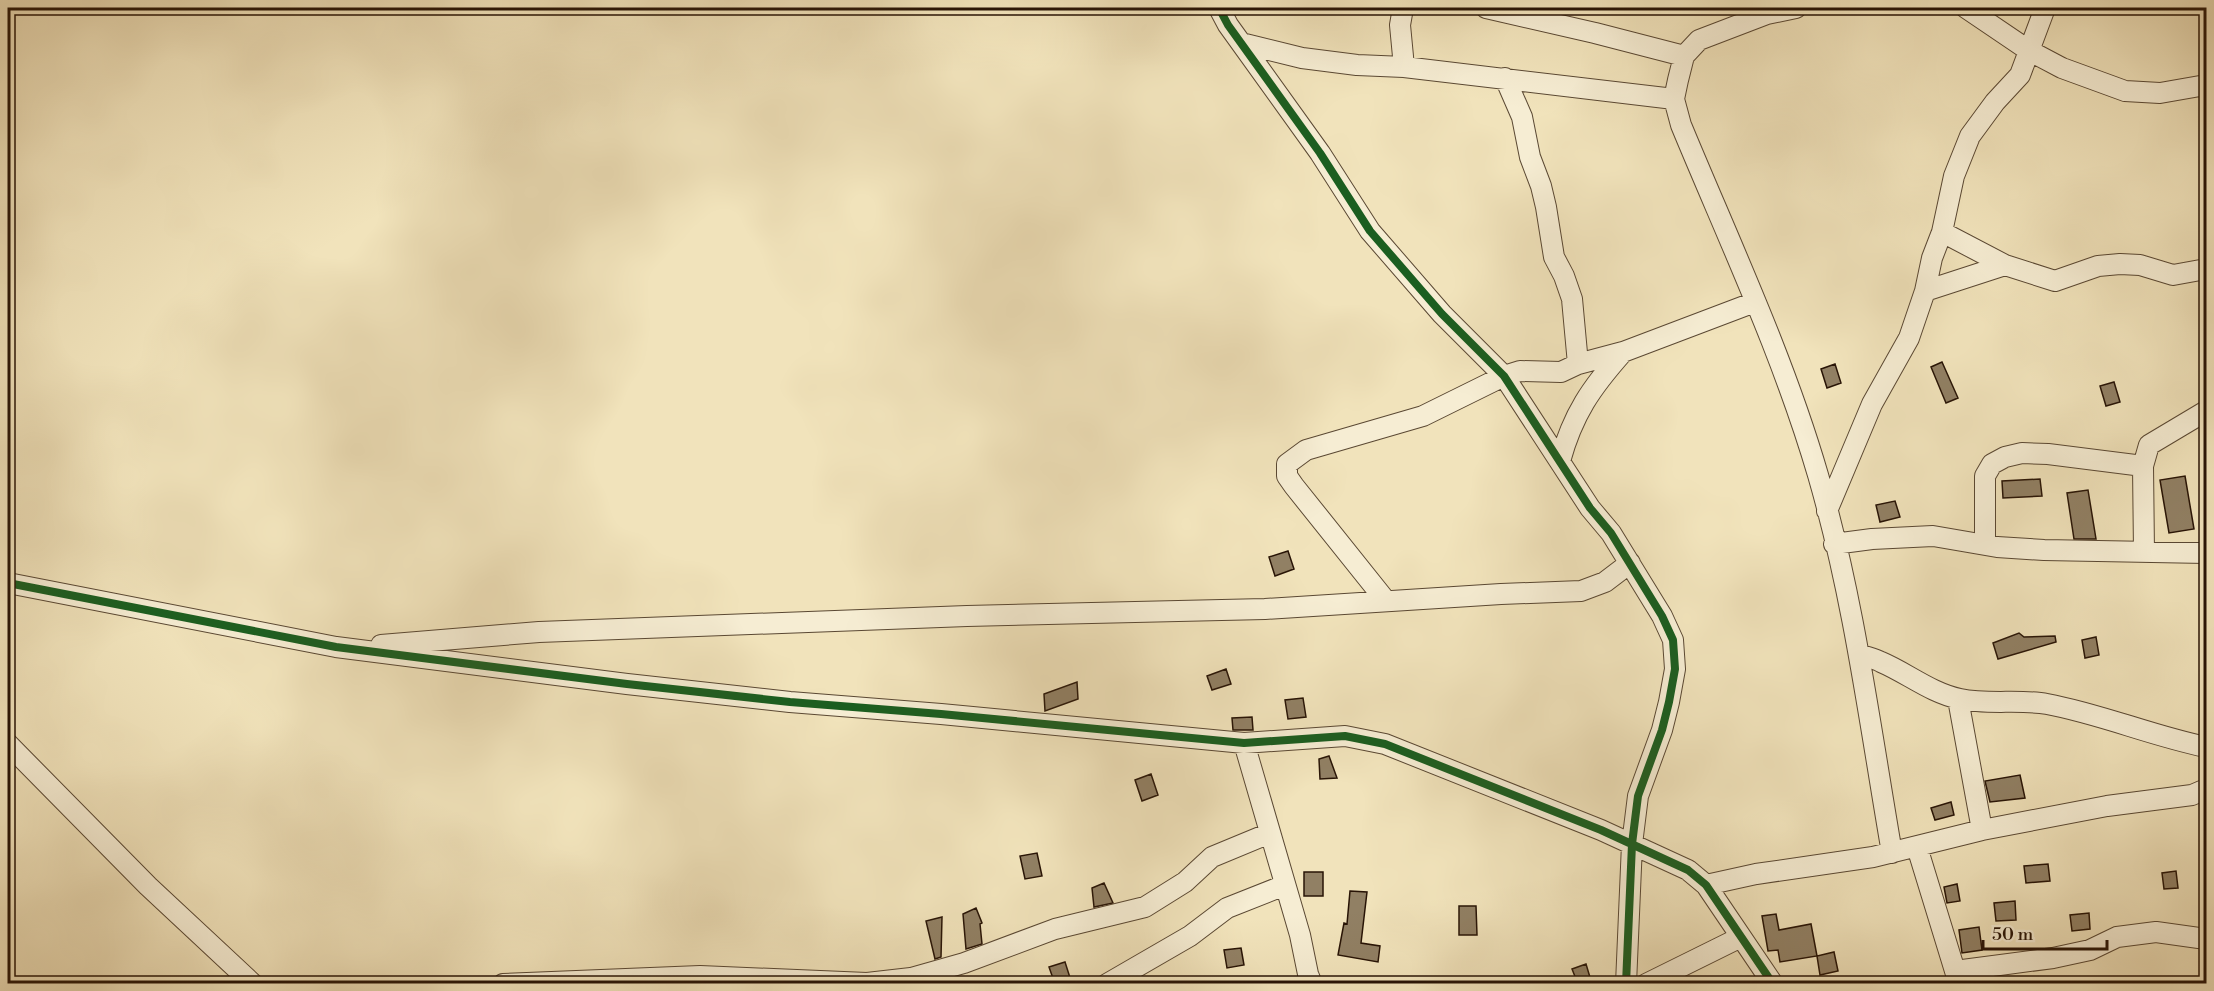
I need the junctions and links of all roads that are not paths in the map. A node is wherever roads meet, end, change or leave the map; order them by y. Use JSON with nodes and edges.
{"nodes":[{"id":1,"x":1219,"y":8,"type":"edge"},
{"id":2,"x":1403,"y":8,"type":"edge"},
{"id":3,"x":1486,"y":8,"type":"edge"},
{"id":4,"x":1796,"y":8,"type":"edge"},
{"id":5,"x":1966,"y":8,"type":"edge"},
{"id":6,"x":2045,"y":8,"type":"edge"},
{"id":7,"x":1241,"y":43,"type":"junction"},
{"id":8,"x":2028,"y":50,"type":"junction"},
{"id":9,"x":1684,"y":56,"type":"junction"},
{"id":10,"x":1404,"y":67,"type":"junction"},
{"id":11,"x":1505,"y":78,"type":"junction"},
{"id":12,"x":2206,"y":87,"type":"edge"},
{"id":13,"x":1674,"y":99,"type":"junction"},
{"id":14,"x":1942,"y":232,"type":"junction"},
{"id":15,"x":2005,"y":265,"type":"junction"},
{"id":16,"x":2206,"y":269,"type":"edge"},
{"id":17,"x":1925,"y":291,"type":"junction"},
{"id":18,"x":1755,"y":302,"type":"junction"},
{"id":19,"x":1623,"y":352,"type":"junction"},
{"id":20,"x":1578,"y":364,"type":"junction"},
{"id":21,"x":1504,"y":376,"type":"junction"},
{"id":22,"x":2206,"y":411,"type":"edge"},
{"id":23,"x":1560,"y":461,"type":"junction"},
{"id":24,"x":2143,"y":466,"type":"junction"},
{"id":25,"x":1827,"y":511,"type":"junction"},
{"id":26,"x":1834,"y":544,"type":"junction"},
{"id":27,"x":1985,"y":544,"type":"junction"},
{"id":28,"x":2144,"y":552,"type":"junction"},
{"id":29,"x":2206,"y":553,"type":"edge"},
{"id":30,"x":1630,"y":563,"type":"junction"},
{"id":31,"x":8,"y":584,"type":"edge"},
{"id":32,"x":1386,"y":601,"type":"junction"},
{"id":33,"x":336,"y":647,"type":"junction"},
{"id":34,"x":1859,"y":654,"type":"junction"},
{"id":35,"x":1958,"y":699,"type":"junction"},
{"id":36,"x":1244,"y":743,"type":"junction"},
{"id":37,"x":8,"y":744,"type":"edge"},
{"id":38,"x":2206,"y":747,"type":"edge"},
{"id":39,"x":2206,"y":789,"type":"edge"},
{"id":40,"x":1982,"y":830,"type":"junction"},
{"id":41,"x":1270,"y":833,"type":"junction"},
{"id":42,"x":1632,"y":844,"type":"junction"},
{"id":43,"x":1917,"y":847,"type":"junction"},
{"id":44,"x":1892,"y":853,"type":"junction"},
{"id":45,"x":1285,"y":885,"type":"junction"},
{"id":46,"x":1706,"y":885,"type":"junction"},
{"id":47,"x":1741,"y":937,"type":"junction"},
{"id":48,"x":2206,"y":939,"type":"edge"},
{"id":49,"x":1957,"y":977,"type":"edge"},
{"id":50,"x":545,"y":982,"type":"edge"},
{"id":51,"x":253,"y":984,"type":"edge"},
{"id":52,"x":503,"y":984,"type":"edge"},
{"id":53,"x":1107,"y":984,"type":"edge"},
{"id":54,"x":1312,"y":984,"type":"edge"},
{"id":55,"x":1626,"y":984,"type":"edge"},
{"id":56,"x":1646,"y":984,"type":"edge"},
{"id":57,"x":1773,"y":984,"type":"edge"}],
"edges":[{"from":1,"to":7,"type":"street"},
{"from":2,"to":10,"type":"street"},
{"from":3,"to":9,"type":"street"},
{"from":4,"to":9,"type":"street"},
{"from":5,"to":8,"type":"street"},
{"from":6,"to":8,"type":"street"},
{"from":7,"to":10,"type":"street"},
{"from":7,"to":21,"type":"street"},
{"from":8,"to":12,"type":"street"},
{"from":8,"to":14,"type":"street"},
{"from":9,"to":13,"type":"street"},
{"from":10,"to":11,"type":"street"},
{"from":11,"to":13,"type":"street"},
{"from":11,"to":20,"type":"street"},
{"from":13,"to":18,"type":"street"},
{"from":14,"to":15,"type":"street"},
{"from":14,"to":17,"type":"street"},
{"from":15,"to":16,"type":"street"},
{"from":15,"to":17,"type":"street"},
{"from":17,"to":25,"type":"street"},
{"from":18,"to":19,"type":"street"},
{"from":18,"to":25,"type":"street"},
{"from":19,"to":20,"type":"street"},
{"from":19,"to":23,"type":"street"},
{"from":20,"to":21,"type":"street"},
{"from":21,"to":23,"type":"street"},
{"from":21,"to":32,"type":"street"},
{"from":22,"to":24,"type":"street"},
{"from":23,"to":30,"type":"street"},
{"from":24,"to":27,"type":"street"},
{"from":24,"to":28,"type":"street"},
{"from":25,"to":26,"type":"street"},
{"from":26,"to":27,"type":"street"},
{"from":26,"to":34,"type":"street"},
{"from":27,"to":28,"type":"street"},
{"from":28,"to":29,"type":"street"},
{"from":30,"to":32,"type":"street"},
{"from":30,"to":42,"type":"street"},
{"from":31,"to":33,"type":"street"},
{"from":32,"to":33,"type":"street"},
{"from":33,"to":36,"type":"street"},
{"from":34,"to":35,"type":"street"},
{"from":34,"to":44,"type":"street"},
{"from":35,"to":38,"type":"street"},
{"from":35,"to":40,"type":"street"},
{"from":36,"to":41,"type":"street"},
{"from":36,"to":42,"type":"street"},
{"from":37,"to":51,"type":"street"},
{"from":39,"to":40,"type":"street"},
{"from":40,"to":43,"type":"street"},
{"from":41,"to":45,"type":"street"},
{"from":41,"to":50,"type":"street"},
{"from":42,"to":46,"type":"street"},
{"from":42,"to":55,"type":"street"},
{"from":43,"to":44,"type":"street"},
{"from":43,"to":49,"type":"street"},
{"from":44,"to":46,"type":"street"},
{"from":45,"to":53,"type":"street"},
{"from":45,"to":54,"type":"street"},
{"from":46,"to":47,"type":"street"},
{"from":47,"to":56,"type":"street"},
{"from":47,"to":57,"type":"street"},
{"from":48,"to":49,"type":"street"},
{"from":50,"to":52,"type":"street"}]}
